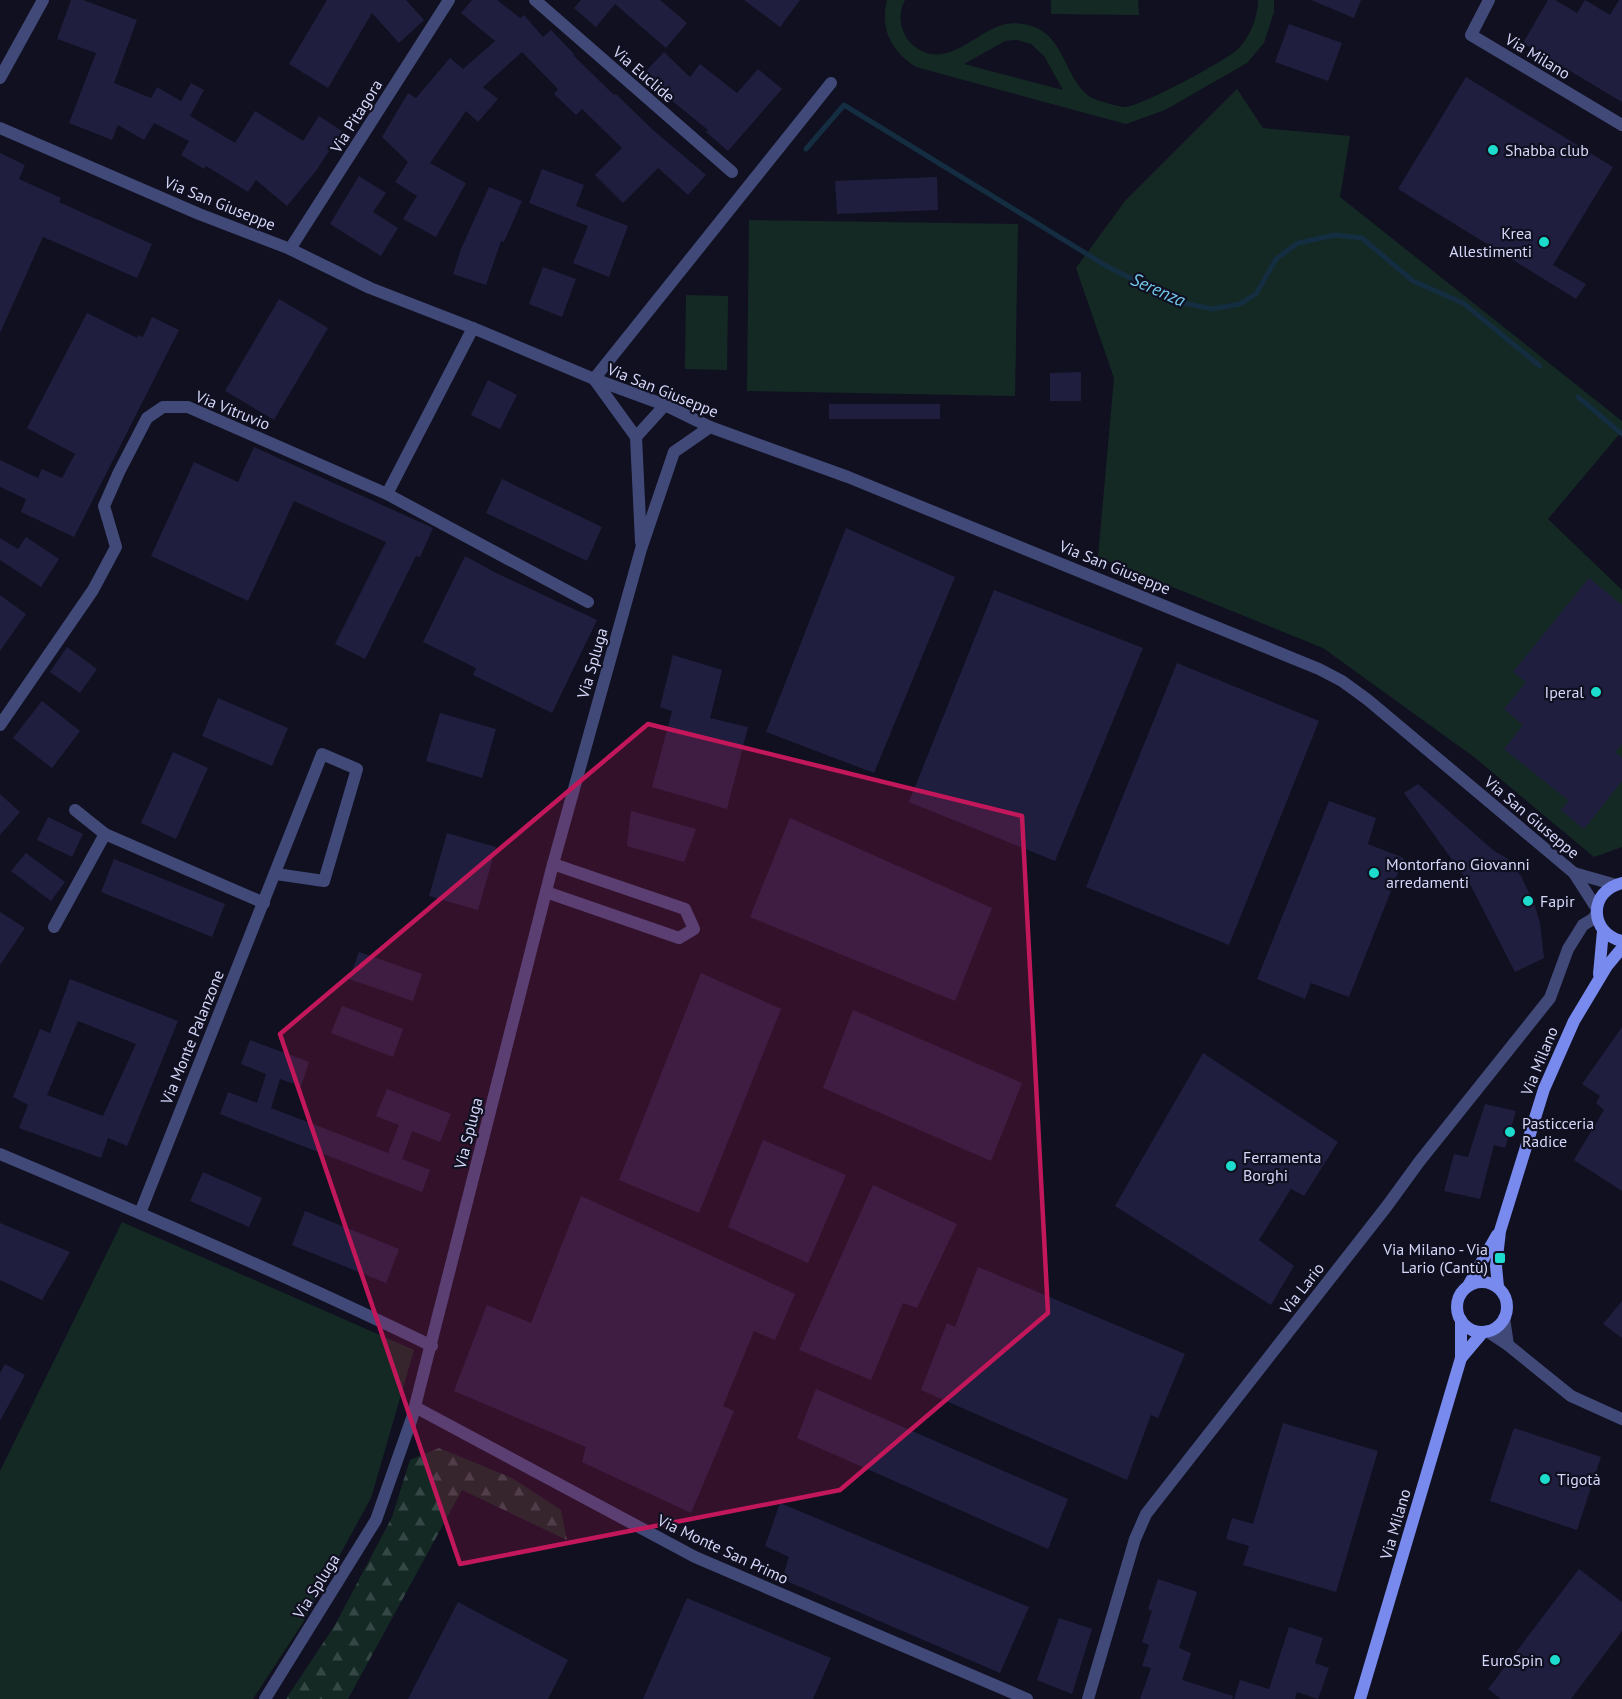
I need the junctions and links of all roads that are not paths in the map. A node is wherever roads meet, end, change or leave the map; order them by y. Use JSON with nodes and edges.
{"nodes":[{"id":1,"x":43,"y":0,"type":"edge"},
{"id":2,"x":449,"y":0,"type":"edge"},
{"id":3,"x":535,"y":0,"type":"edge"},
{"id":4,"x":1489,"y":0,"type":"edge"},
{"id":5,"x":0,"y":78,"type":"edge"},
{"id":6,"x":831,"y":83,"type":"dead end"},
{"id":7,"x":1622,"y":125,"type":"edge"},
{"id":8,"x":0,"y":128,"type":"edge"},
{"id":9,"x":732,"y":172,"type":"dead end"},
{"id":10,"x":290,"y":249,"type":"junction"},
{"id":11,"x":473,"y":328,"type":"junction"},
{"id":12,"x":594,"y":379,"type":"junction"},
{"id":13,"x":665,"y":405,"type":"junction"},
{"id":14,"x":710,"y":427,"type":"junction"},
{"id":15,"x":636,"y":437,"type":"junction"},
{"id":16,"x":387,"y":494,"type":"junction"},
{"id":17,"x":641,"y":549,"type":"junction"},
{"id":18,"x":588,"y":602,"type":"dead end"},
{"id":19,"x":0,"y":725,"type":"edge"},
{"id":20,"x":75,"y":810,"type":"dead end"},
{"id":21,"x":105,"y":834,"type":"junction"},
{"id":22,"x":553,"y":864,"type":"junction"},
{"id":23,"x":1574,"y":873,"type":"junction"},
{"id":24,"x":276,"y":874,"type":"junction"},
{"id":25,"x":1619,"y":884,"type":"edge"},
{"id":26,"x":546,"y":892,"type":"junction"},
{"id":27,"x":264,"y":903,"type":"junction"},
{"id":28,"x":1597,"y":920,"type":"junction"},
{"id":29,"x":54,"y":927,"type":"dead end"},
{"id":30,"x":1622,"y":941,"type":"edge"},
{"id":31,"x":1622,"y":948,"type":"edge"},
{"id":32,"x":1599,"y":978,"type":"junction"},
{"id":33,"x":0,"y":1154,"type":"edge"},
{"id":34,"x":140,"y":1212,"type":"junction"},
{"id":35,"x":1500,"y":1231,"type":"junction"},
{"id":36,"x":1468,"y":1286,"type":"junction"},
{"id":37,"x":1498,"y":1287,"type":"junction"},
{"id":38,"x":1504,"y":1318,"type":"junction"},
{"id":39,"x":1461,"y":1320,"type":"junction"},
{"id":40,"x":1485,"y":1331,"type":"junction"},
{"id":41,"x":1508,"y":1345,"type":"junction"},
{"id":42,"x":432,"y":1346,"type":"junction"},
{"id":43,"x":1461,"y":1358,"type":"junction"},
{"id":44,"x":415,"y":1407,"type":"junction"},
{"id":45,"x":1622,"y":1419,"type":"edge"},
{"id":46,"x":265,"y":1699,"type":"edge"},
{"id":47,"x":1027,"y":1699,"type":"edge"},
{"id":48,"x":1088,"y":1699,"type":"edge"},
{"id":49,"x":1360,"y":1699,"type":"edge"}],
"edges":[{"from":1,"to":5,"type":"street"},
{"from":2,"to":10,"type":"street","name":"Via Pitagora"},
{"from":3,"to":9,"type":"street","name":"Via Euclide"},
{"from":4,"to":7,"type":"street","name":"Via Milano"},
{"from":6,"to":12,"type":"street","name":"Via San Giuseppe"},
{"from":8,"to":10,"type":"street","name":"Via San Giuseppe"},
{"from":10,"to":11,"type":"street","name":"Via San Giuseppe"},
{"from":11,"to":12,"type":"street","name":"Via San Giuseppe"},
{"from":11,"to":16,"type":"street"},
{"from":12,"to":13,"type":"street","name":"Via San Giuseppe"},
{"from":12,"to":15,"type":"street"},
{"from":13,"to":14,"type":"street","name":"Via San Giuseppe"},
{"from":13,"to":15,"type":"street"},
{"from":14,"to":17,"type":"street","name":"Via Spluga"},
{"from":14,"to":23,"type":"street","name":"Via San Giuseppe"},
{"from":15,"to":17,"type":"street","name":"Via Spluga"},
{"from":16,"to":18,"type":"street","name":"Via Vitruvio"},
{"from":16,"to":19,"type":"street","name":"Via Vitruvio"},
{"from":17,"to":22,"type":"street","name":"Via Spluga"},
{"from":20,"to":21,"type":"street"},
{"from":21,"to":27,"type":"street"},
{"from":21,"to":29,"type":"street"},
{"from":22,"to":26,"type":"street","name":"Via Spluga"},
{"from":22,"to":26,"type":"street"},
{"from":23,"to":25,"type":"street","name":"Via San Giuseppe"},
{"from":23,"to":28,"type":"street","name":"Via San Giuseppe"},
{"from":24,"to":24,"type":"street","name":"Via Monte Palanzone"},
{"from":24,"to":27,"type":"street","name":"Via Monte Palanzone"},
{"from":25,"to":28,"type":"main road"},
{"from":26,"to":42,"type":"street","name":"Via Spluga"},
{"from":27,"to":34,"type":"street","name":"Via Monte Palanzone"},
{"from":28,"to":30,"type":"main road"},
{"from":28,"to":32,"type":"main road","name":"Via Milano"},
{"from":28,"to":48,"type":"street","name":"Via Lario"},
{"from":31,"to":32,"type":"main road","name":"Via Milano"},
{"from":32,"to":35,"type":"main road","name":"Via Milano"},
{"from":33,"to":34,"type":"street"},
{"from":34,"to":42,"type":"street"},
{"from":35,"to":36,"type":"main road","name":"Via Milano"},
{"from":35,"to":37,"type":"main road","name":"Via Milano"},
{"from":36,"to":37,"type":"main road"},
{"from":36,"to":39,"type":"main road"},
{"from":37,"to":38,"type":"main road"},
{"from":38,"to":40,"type":"main road"},
{"from":38,"to":41,"type":"street"},
{"from":39,"to":40,"type":"main road"},
{"from":39,"to":43,"type":"main road","name":"Via Milano"},
{"from":40,"to":41,"type":"street"},
{"from":40,"to":43,"type":"main road","name":"Via Milano"},
{"from":41,"to":45,"type":"street"},
{"from":42,"to":44,"type":"street","name":"Via Spluga"},
{"from":43,"to":49,"type":"main road","name":"Via Milano"},
{"from":44,"to":46,"type":"street","name":"Via Spluga"},
{"from":44,"to":47,"type":"street","name":"Via Monte San Primo"}]}
